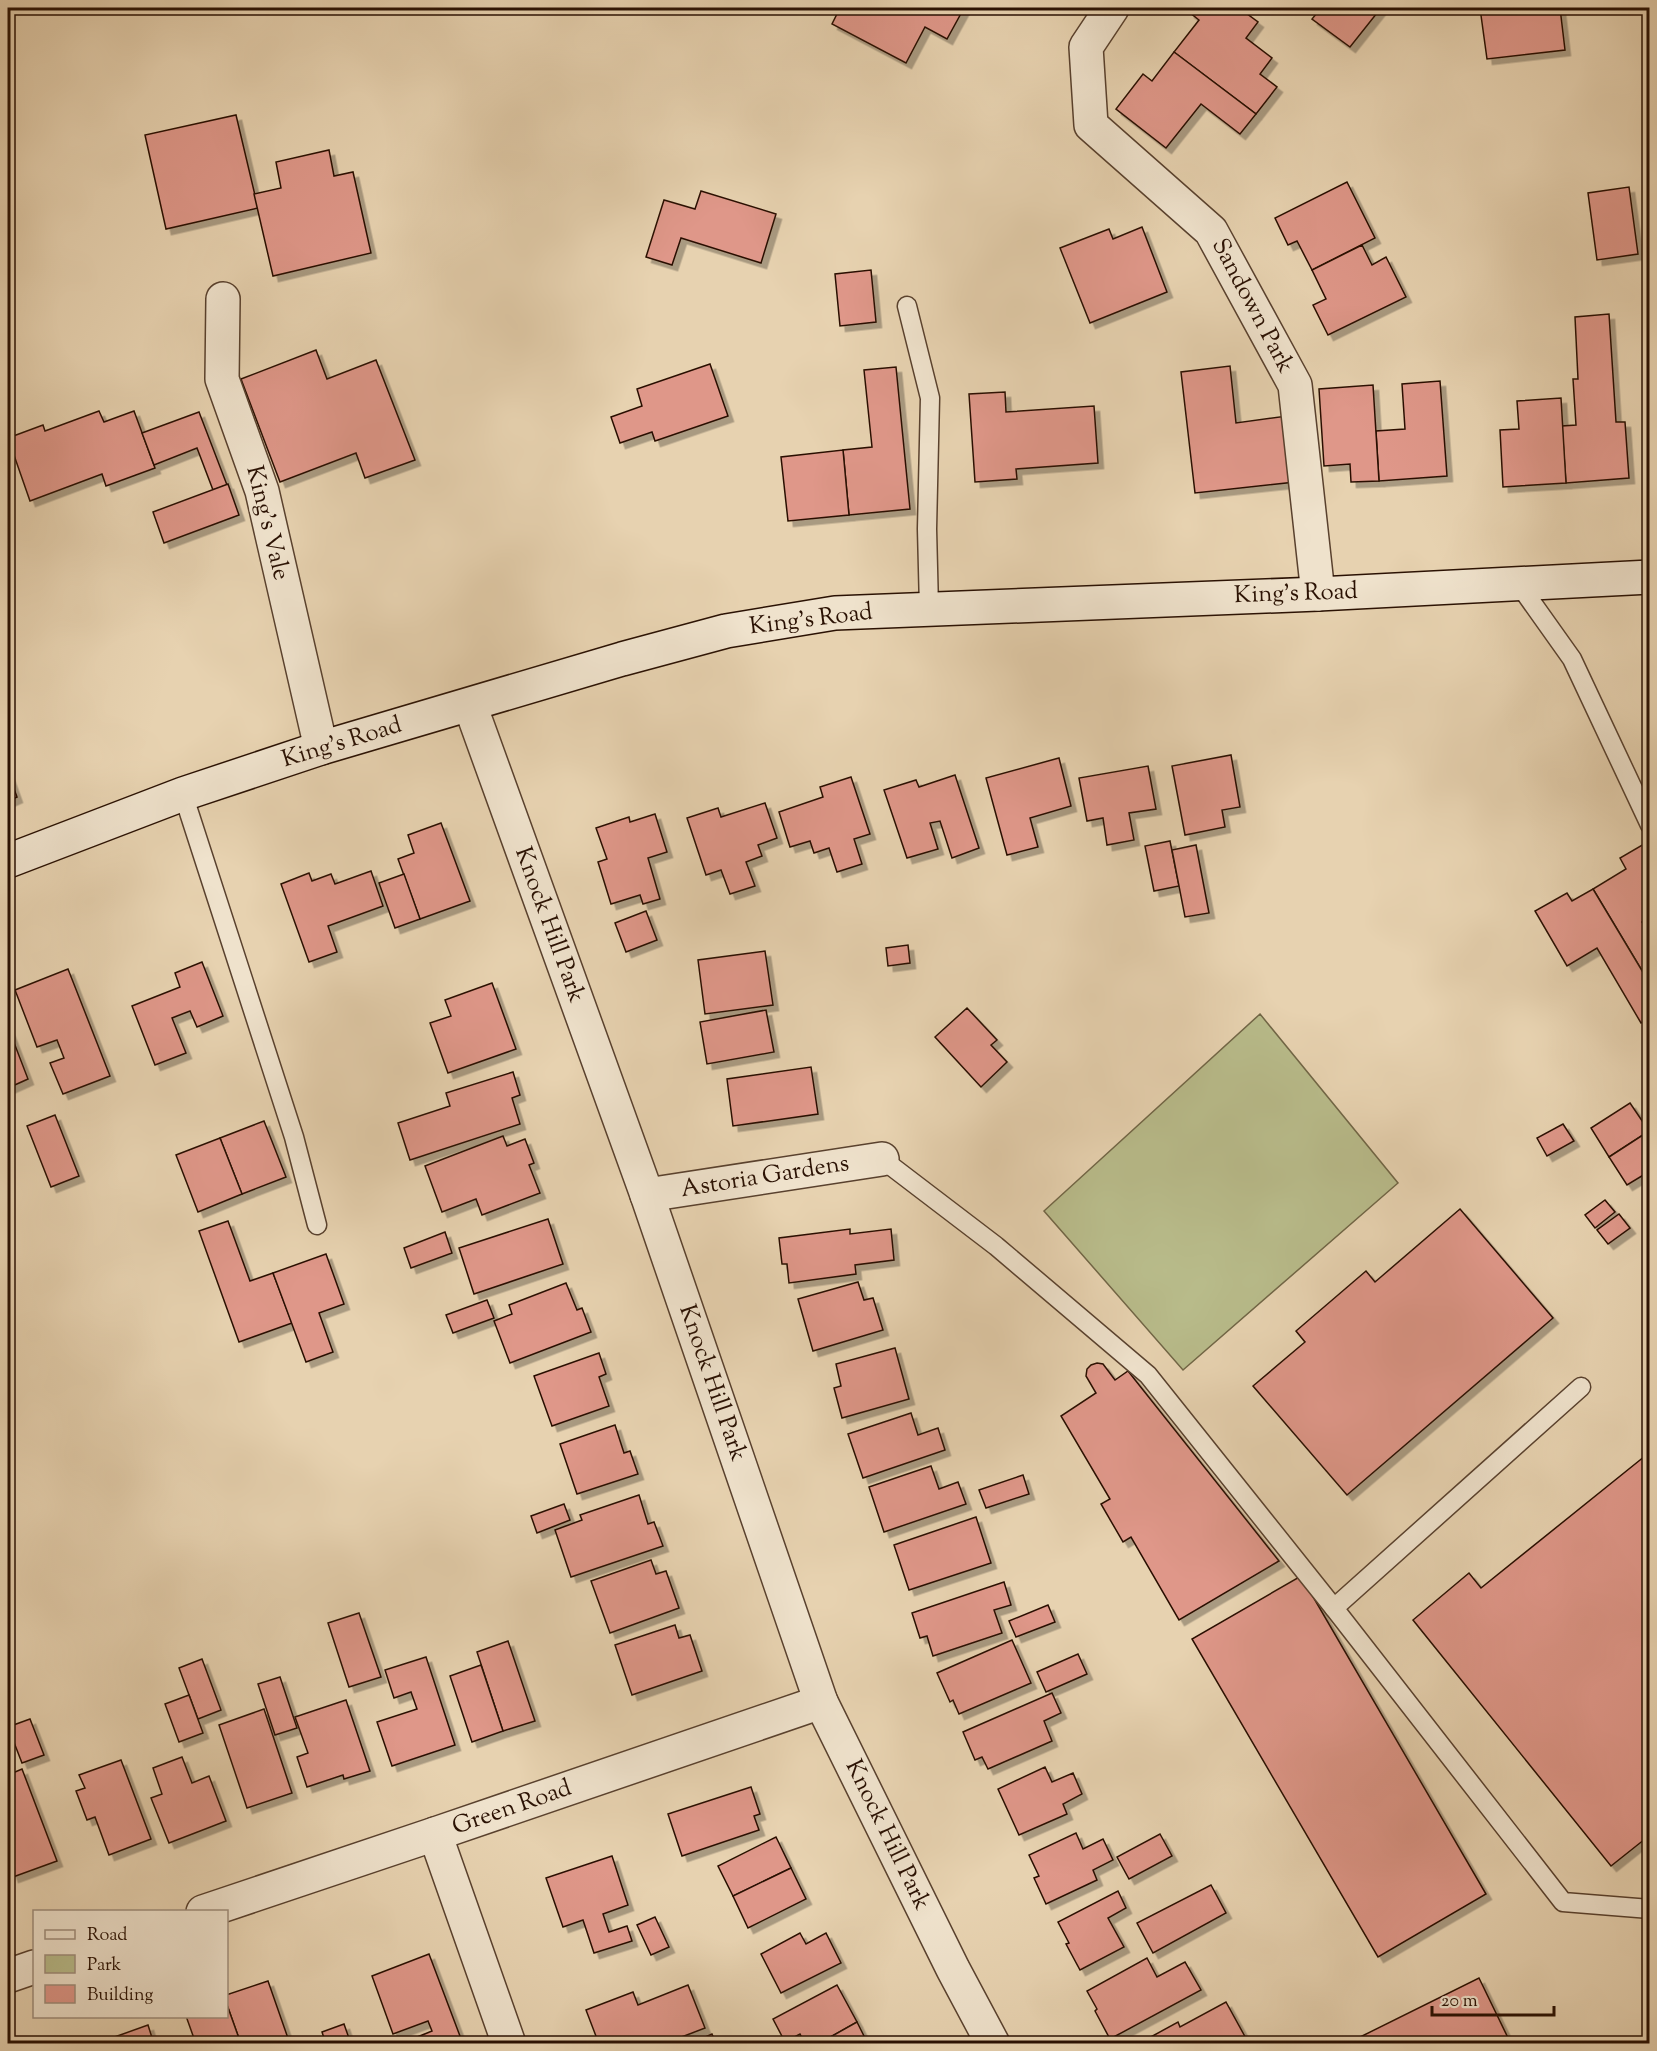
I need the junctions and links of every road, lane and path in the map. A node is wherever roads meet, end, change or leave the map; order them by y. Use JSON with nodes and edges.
{"nodes":[{"id":1,"x":1112,"y":8,"type":"edge"},
{"id":2,"x":223,"y":299,"type":"dead end"},
{"id":3,"x":907,"y":306,"type":"dead end"},
{"id":4,"x":1650,"y":577,"type":"edge"},
{"id":5,"x":1518,"y":583,"type":"junction"},
{"id":6,"x":1318,"y":594,"type":"junction"},
{"id":7,"x":929,"y":608,"type":"junction"},
{"id":8,"x":470,"y":705,"type":"junction"},
{"id":9,"x":321,"y":748,"type":"junction"},
{"id":10,"x":183,"y":794,"type":"junction"},
{"id":11,"x":1650,"y":825,"type":"edge"},
{"id":12,"x":8,"y":861,"type":"edge"},
{"id":13,"x":882,"y":1159,"type":"joint"},
{"id":14,"x":647,"y":1195,"type":"junction"},
{"id":15,"x":317,"y":1225,"type":"dead end"},
{"id":16,"x":1581,"y":1387,"type":"dead end"},
{"id":17,"x":1334,"y":1608,"type":"junction"},
{"id":18,"x":821,"y":1702,"type":"junction"},
{"id":19,"x":435,"y":1834,"type":"junction"},
{"id":20,"x":1650,"y":1909,"type":"edge"},
{"id":21,"x":206,"y":1910,"type":"edge"},
{"id":22,"x":33,"y":1967,"type":"edge"},
{"id":23,"x":8,"y":1976,"type":"edge"},
{"id":24,"x":509,"y":2043,"type":"edge"},
{"id":25,"x":993,"y":2043,"type":"edge"}],
"edges":[{"from":1,"to":6,"type":"street","name":"Sandown Park"},
{"from":2,"to":9,"type":"street","name":"King's Vale"},
{"from":3,"to":7,"type":"lane"},
{"from":4,"to":5,"type":"street","name":"King's Road"},
{"from":5,"to":6,"type":"street","name":"King's Road"},
{"from":5,"to":11,"type":"lane"},
{"from":6,"to":7,"type":"street","name":"King's Road"},
{"from":7,"to":8,"type":"street","name":"King's Road"},
{"from":8,"to":9,"type":"street","name":"King's Road"},
{"from":8,"to":14,"type":"street","name":"Knock Hill Park"},
{"from":9,"to":10,"type":"street","name":"King's Road"},
{"from":10,"to":12,"type":"street","name":"King's Road"},
{"from":10,"to":15,"type":"lane"},
{"from":13,"to":14,"type":"street","name":"Astoria Gardens"},
{"from":13,"to":17,"type":"lane"},
{"from":14,"to":18,"type":"street","name":"Knock Hill Park"},
{"from":16,"to":17,"type":"lane"},
{"from":17,"to":20,"type":"lane"},
{"from":18,"to":19,"type":"street","name":"Green Road"},
{"from":18,"to":25,"type":"street","name":"Knock Hill Park"},
{"from":19,"to":21,"type":"street","name":"Green Road"},
{"from":19,"to":24,"type":"street"},
{"from":22,"to":23,"type":"street"}]}
